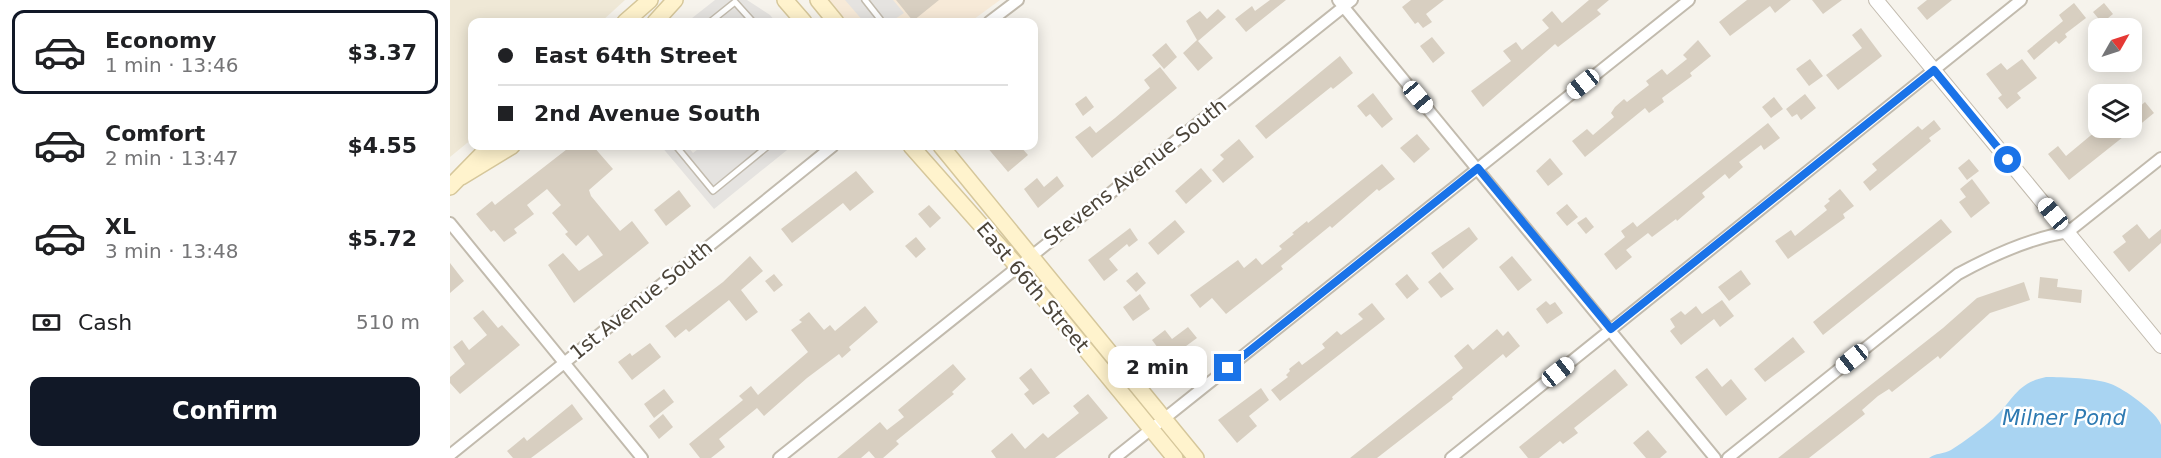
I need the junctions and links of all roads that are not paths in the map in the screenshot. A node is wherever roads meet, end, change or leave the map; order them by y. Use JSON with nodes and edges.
{"nodes":[{"id":1,"x":650,"y":0,"type":"edge"},
{"id":2,"x":675,"y":0,"type":"edge"},
{"id":3,"x":785,"y":0,"type":"edge"},
{"id":4,"x":818,"y":0,"type":"edge"},
{"id":5,"x":865,"y":0,"type":"edge"},
{"id":6,"x":1018,"y":0,"type":"edge"},
{"id":7,"x":1689,"y":0,"type":"edge"},
{"id":8,"x":1876,"y":0,"type":"edge"},
{"id":9,"x":2021,"y":0,"type":"edge"},
{"id":10,"x":1344,"y":2,"type":"edge"},
{"id":11,"x":630,"y":18,"type":"edge"},
{"id":12,"x":659,"y":18,"type":"edge"},
{"id":13,"x":715,"y":18,"type":"edge"},
{"id":14,"x":749,"y":18,"type":"edge"},
{"id":15,"x":801,"y":18,"type":"edge"},
{"id":16,"x":833,"y":18,"type":"edge"},
{"id":17,"x":879,"y":18,"type":"edge"},
{"id":18,"x":994,"y":18,"type":"edge"},
{"id":19,"x":1934,"y":70,"type":"junction"},
{"id":20,"x":486,"y":150,"type":"edge"},
{"id":21,"x":506,"y":150,"type":"edge"},
{"id":22,"x":679,"y":150,"type":"edge"},
{"id":23,"x":763,"y":150,"type":"edge"},
{"id":24,"x":828,"y":150,"type":"edge"},
{"id":25,"x":914,"y":150,"type":"edge"},
{"id":26,"x":943,"y":150,"type":"edge"},
{"id":27,"x":2161,"y":158,"type":"edge"},
{"id":28,"x":1478,"y":168,"type":"junction"},
{"id":29,"x":456,"y":182,"type":"edge"},
{"id":30,"x":450,"y":223,"type":"edge"},
{"id":31,"x":2068,"y":232,"type":"junction"},
{"id":32,"x":1031,"y":256,"type":"junction"},
{"id":33,"x":1018,"y":267,"type":"junction"},
{"id":34,"x":1611,"y":329,"type":"junction"},
{"id":35,"x":2161,"y":345,"type":"edge"},
{"id":36,"x":564,"y":362,"type":"junction"},
{"id":37,"x":1164,"y":419,"type":"junction"},
{"id":38,"x":1151,"y":429,"type":"junction"},
{"id":39,"x":450,"y":455,"type":"edge"},
{"id":40,"x":642,"y":458,"type":"edge"},
{"id":41,"x":779,"y":458,"type":"edge"},
{"id":42,"x":1115,"y":458,"type":"edge"},
{"id":43,"x":1175,"y":458,"type":"edge"},
{"id":44,"x":1196,"y":458,"type":"edge"},
{"id":45,"x":1451,"y":458,"type":"edge"},
{"id":46,"x":1715,"y":458,"type":"edge"},
{"id":47,"x":1728,"y":458,"type":"edge"}],
"edges":[{"from":1,"to":11,"type":"main road"},
{"from":2,"to":12,"type":"main road"},
{"from":3,"to":15,"type":"main road"},
{"from":4,"to":16,"type":"main road"},
{"from":5,"to":17,"type":"lane"},
{"from":6,"to":18,"type":"street"},
{"from":7,"to":28,"type":"street"},
{"from":8,"to":19,"type":"street"},
{"from":9,"to":19,"type":"street"},
{"from":10,"to":28,"type":"street"},
{"from":10,"to":32,"type":"street","name":"Stevens Avenue South"},
{"from":13,"to":14,"type":"lane"},
{"from":19,"to":31,"type":"street"},
{"from":19,"to":34,"type":"street"},
{"from":20,"to":29,"type":"main road"},
{"from":21,"to":29,"type":"main road"},
{"from":22,"to":23,"type":"lane"},
{"from":24,"to":36,"type":"street","name":"1st Avenue South"},
{"from":25,"to":33,"type":"main road","name":"East 66th Street"},
{"from":26,"to":32,"type":"main road","name":"East 66th Street"},
{"from":27,"to":31,"type":"street"},
{"from":28,"to":34,"type":"street"},
{"from":28,"to":37,"type":"street"},
{"from":30,"to":36,"type":"street"},
{"from":31,"to":35,"type":"street"},
{"from":31,"to":47,"type":"street"},
{"from":32,"to":33,"type":"street","name":"Stevens Avenue South"},
{"from":32,"to":37,"type":"main road","name":"East 66th Street"},
{"from":33,"to":38,"type":"main road","name":"East 66th Street"},
{"from":33,"to":41,"type":"street","name":"Stevens Avenue South"},
{"from":34,"to":45,"type":"street"},
{"from":34,"to":46,"type":"street"},
{"from":36,"to":39,"type":"street","name":"1st Avenue South"},
{"from":36,"to":40,"type":"street"},
{"from":37,"to":38,"type":"street"},
{"from":37,"to":44,"type":"main road","name":"East 66th Street"},
{"from":38,"to":42,"type":"street"},
{"from":38,"to":43,"type":"main road","name":"East 66th Street"}]}
